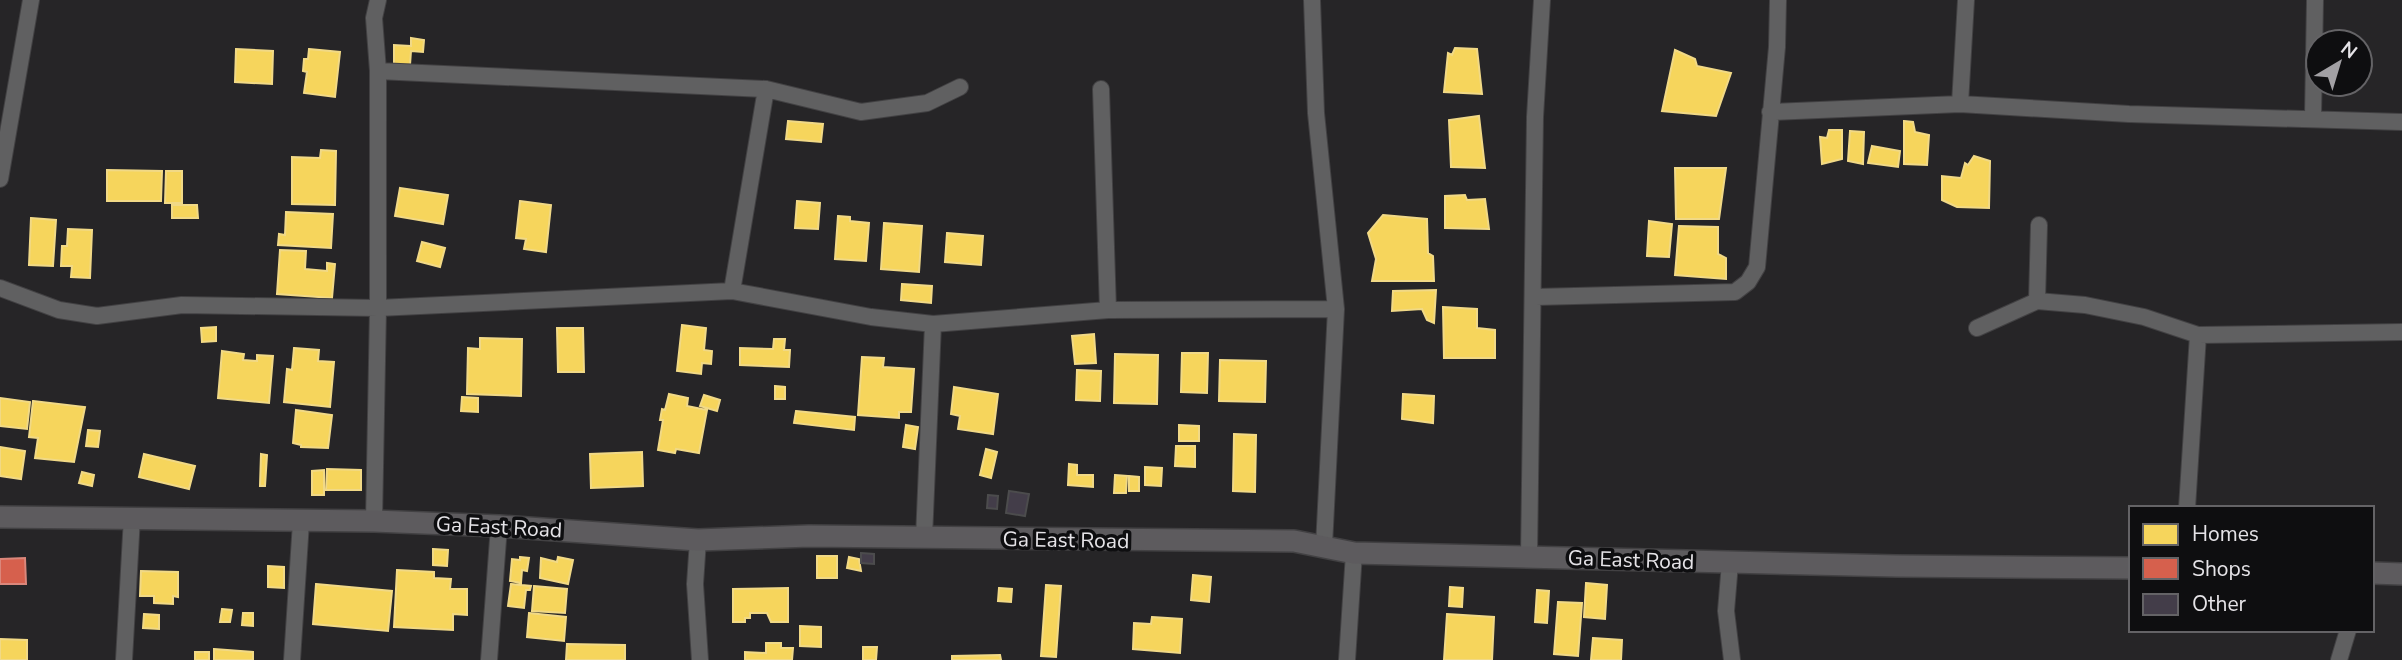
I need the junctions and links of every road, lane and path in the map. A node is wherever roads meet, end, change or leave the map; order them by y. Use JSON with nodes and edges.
{"nodes":[{"id":1,"x":31,"y":0,"type":"edge"},
{"id":2,"x":377,"y":0,"type":"edge"},
{"id":3,"x":1312,"y":0,"type":"edge"},
{"id":4,"x":1542,"y":0,"type":"edge"},
{"id":5,"x":1778,"y":0,"type":"edge"},
{"id":6,"x":1966,"y":0,"type":"edge"},
{"id":7,"x":2315,"y":0,"type":"edge"},
{"id":8,"x":378,"y":71,"type":"junction"},
{"id":9,"x":960,"y":87,"type":"dead end"},
{"id":10,"x":766,"y":89,"type":"junction"},
{"id":11,"x":1101,"y":89,"type":"dead end"},
{"id":12,"x":1960,"y":104,"type":"junction"},
{"id":13,"x":1770,"y":112,"type":"junction"},
{"id":14,"x":2314,"y":117,"type":"junction"},
{"id":15,"x":2402,"y":122,"type":"edge"},
{"id":16,"x":0,"y":179,"type":"edge"},
{"id":17,"x":2039,"y":225,"type":"dead end"},
{"id":18,"x":0,"y":288,"type":"edge"},
{"id":19,"x":732,"y":291,"type":"junction"},
{"id":20,"x":1535,"y":297,"type":"junction"},
{"id":21,"x":2037,"y":301,"type":"junction"},
{"id":22,"x":378,"y":308,"type":"junction"},
{"id":23,"x":1336,"y":309,"type":"junction"},
{"id":24,"x":1108,"y":310,"type":"junction"},
{"id":25,"x":933,"y":324,"type":"junction"},
{"id":26,"x":1977,"y":328,"type":"dead end"},
{"id":27,"x":2402,"y":332,"type":"edge"},
{"id":28,"x":2198,"y":335,"type":"junction"},
{"id":29,"x":2187,"y":506,"type":"edge"},
{"id":30,"x":0,"y":517,"type":"edge"},
{"id":31,"x":132,"y":517,"type":"junction"},
{"id":32,"x":374,"y":521,"type":"junction"},
{"id":33,"x":301,"y":522,"type":"junction"},
{"id":34,"x":499,"y":526,"type":"junction"},
{"id":35,"x":924,"y":538,"type":"junction"},
{"id":36,"x":698,"y":540,"type":"junction"},
{"id":37,"x":1324,"y":546,"type":"junction"},
{"id":38,"x":1354,"y":553,"type":"junction"},
{"id":39,"x":1529,"y":557,"type":"junction"},
{"id":40,"x":1730,"y":563,"type":"junction"},
{"id":41,"x":2129,"y":568,"type":"edge"},
{"id":42,"x":2374,"y":573,"type":"edge"},
{"id":43,"x":2402,"y":574,"type":"edge"},
{"id":44,"x":2347,"y":632,"type":"edge"},
{"id":45,"x":124,"y":660,"type":"edge"},
{"id":46,"x":292,"y":660,"type":"edge"},
{"id":47,"x":489,"y":660,"type":"edge"},
{"id":48,"x":699,"y":660,"type":"edge"},
{"id":49,"x":1347,"y":660,"type":"edge"},
{"id":50,"x":1732,"y":660,"type":"edge"},
{"id":51,"x":2339,"y":660,"type":"edge"}],
"edges":[{"from":1,"to":16,"type":"street"},
{"from":2,"to":8,"type":"street"},
{"from":3,"to":23,"type":"street"},
{"from":4,"to":20,"type":"street"},
{"from":5,"to":13,"type":"street"},
{"from":6,"to":12,"type":"street"},
{"from":7,"to":14,"type":"street"},
{"from":8,"to":10,"type":"street"},
{"from":8,"to":22,"type":"street"},
{"from":9,"to":10,"type":"street"},
{"from":10,"to":19,"type":"street"},
{"from":11,"to":24,"type":"street"},
{"from":12,"to":13,"type":"street"},
{"from":12,"to":14,"type":"street"},
{"from":13,"to":20,"type":"street"},
{"from":14,"to":15,"type":"street"},
{"from":17,"to":21,"type":"street"},
{"from":18,"to":22,"type":"street"},
{"from":19,"to":22,"type":"street"},
{"from":19,"to":25,"type":"street"},
{"from":20,"to":39,"type":"street"},
{"from":21,"to":26,"type":"street"},
{"from":21,"to":28,"type":"street"},
{"from":22,"to":32,"type":"street"},
{"from":23,"to":24,"type":"street"},
{"from":23,"to":37,"type":"street"},
{"from":24,"to":25,"type":"street"},
{"from":25,"to":35,"type":"street"},
{"from":27,"to":28,"type":"street"},
{"from":28,"to":29,"type":"street"},
{"from":30,"to":31,"type":"street","name":"Ga East Road"},
{"from":31,"to":33,"type":"street","name":"Ga East Road"},
{"from":31,"to":45,"type":"street"},
{"from":32,"to":33,"type":"street","name":"Ga East Road"},
{"from":32,"to":34,"type":"street","name":"Ga East Road"},
{"from":33,"to":46,"type":"street"},
{"from":34,"to":36,"type":"street","name":"Ga East Road"},
{"from":34,"to":47,"type":"street"},
{"from":35,"to":36,"type":"street","name":"Ga East Road"},
{"from":35,"to":37,"type":"street","name":"Ga East Road"},
{"from":36,"to":48,"type":"street"},
{"from":37,"to":38,"type":"street","name":"Ga East Road"},
{"from":38,"to":39,"type":"street","name":"Ga East Road"},
{"from":38,"to":49,"type":"street"},
{"from":39,"to":40,"type":"street","name":"Ga East Road"},
{"from":40,"to":41,"type":"street","name":"Ga East Road"},
{"from":40,"to":50,"type":"street"},
{"from":42,"to":43,"type":"street"},
{"from":44,"to":51,"type":"street"}]}
